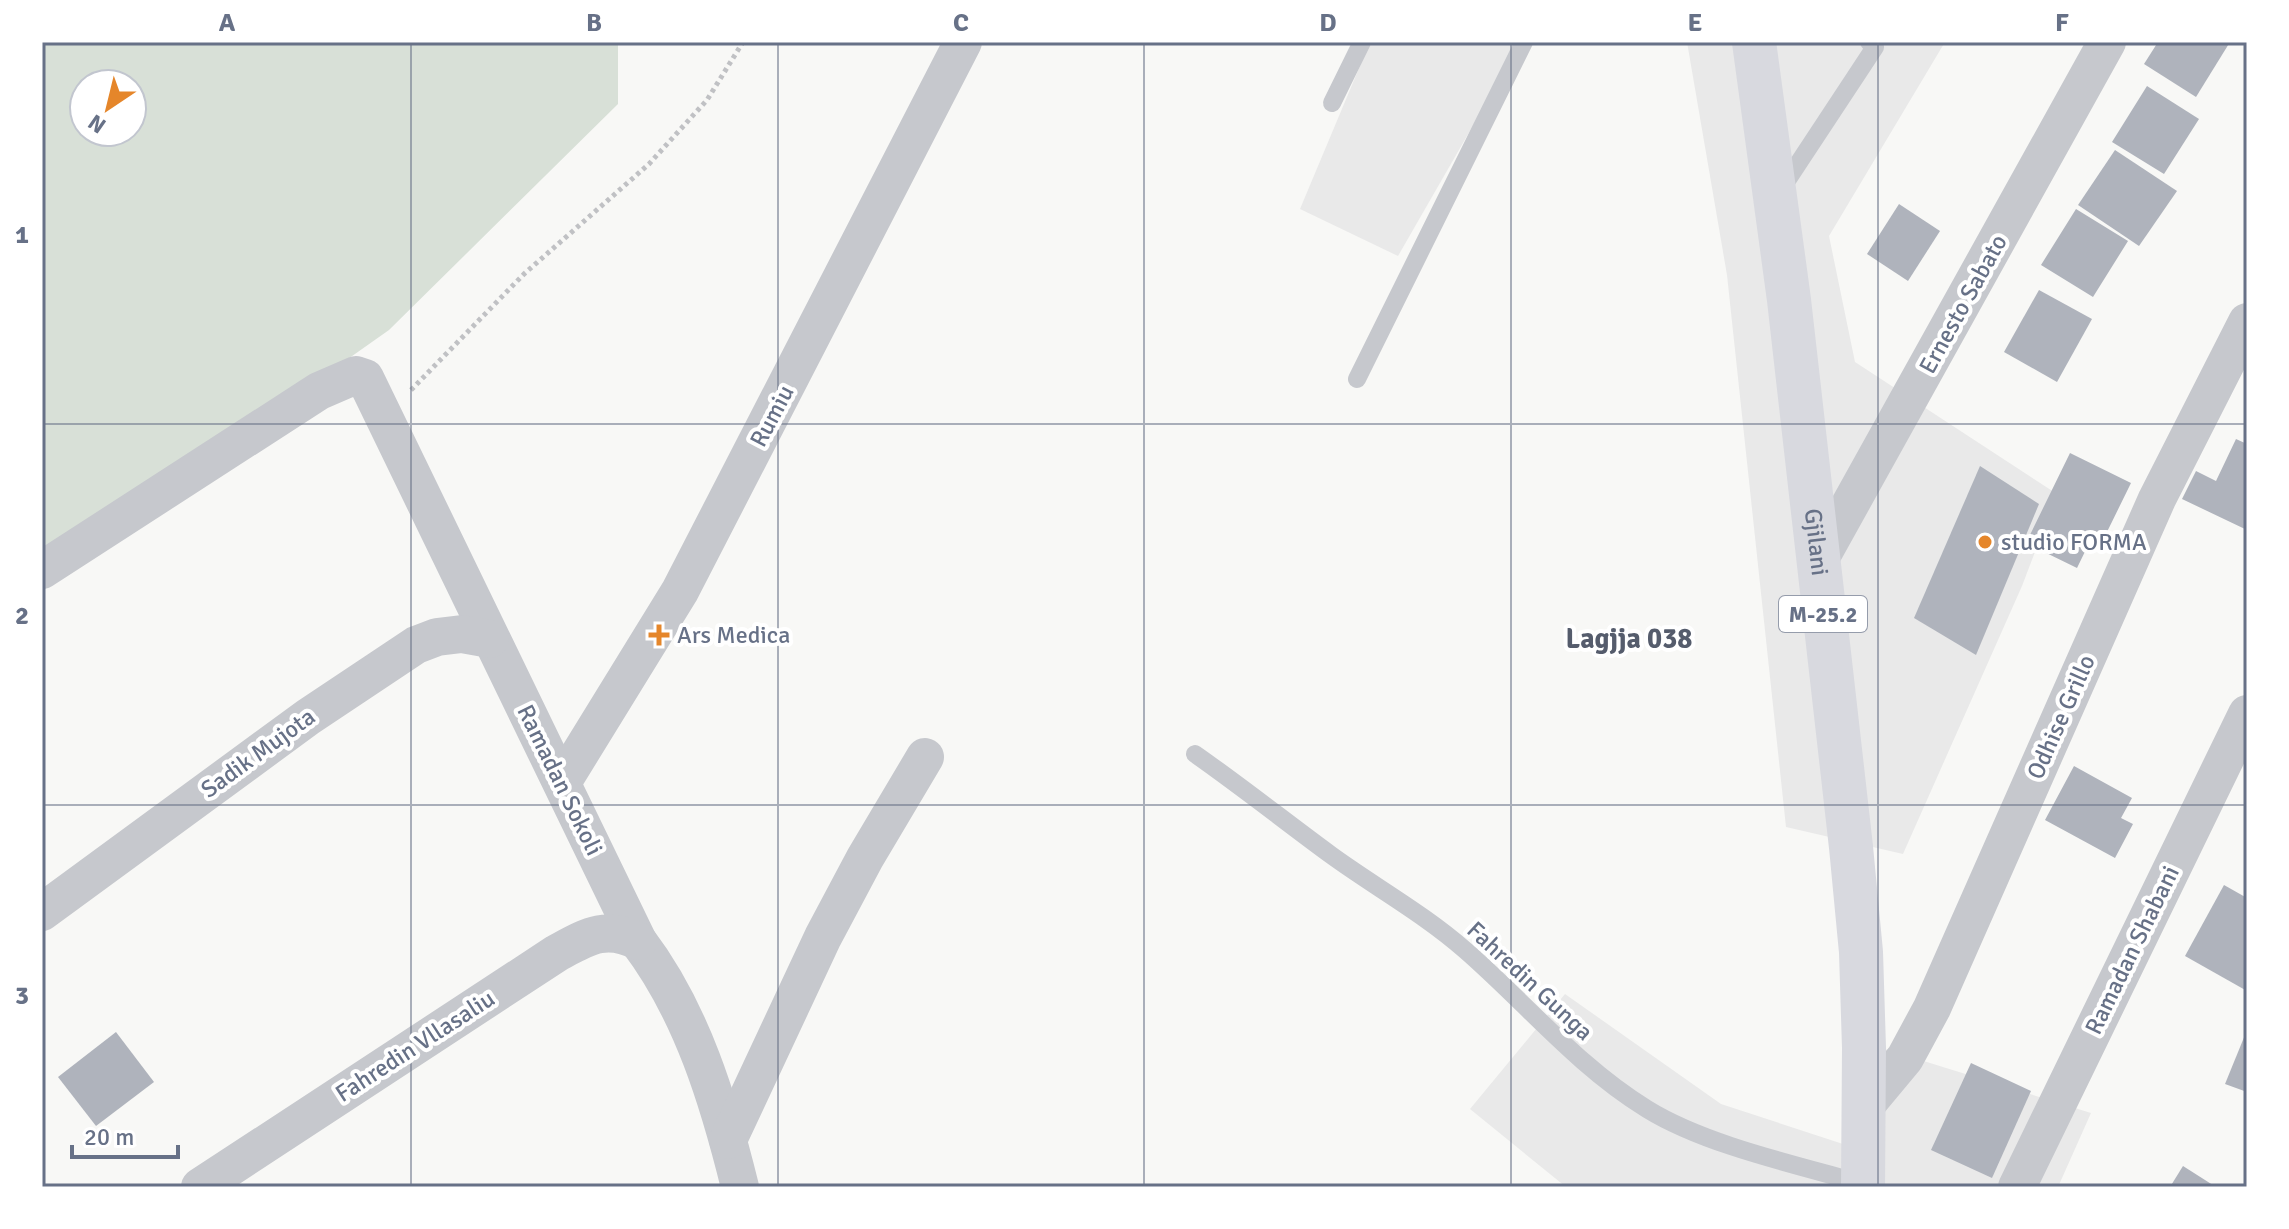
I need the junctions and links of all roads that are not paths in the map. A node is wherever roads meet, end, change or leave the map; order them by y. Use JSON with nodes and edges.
{"nodes":[{"id":1,"x":963,"y":42,"type":"edge"},
{"id":2,"x":1362,"y":42,"type":"edge"},
{"id":3,"x":1524,"y":42,"type":"edge"},
{"id":4,"x":1754,"y":42,"type":"edge"},
{"id":5,"x":1869,"y":42,"type":"edge"},
{"id":6,"x":2107,"y":42,"type":"edge"},
{"id":7,"x":1332,"y":103,"type":"dead end"},
{"id":8,"x":1776,"y":197,"type":"junction"},
{"id":9,"x":2247,"y":322,"type":"edge"},
{"id":10,"x":1357,"y":379,"type":"dead end"},
{"id":11,"x":1817,"y":564,"type":"junction"},
{"id":12,"x":42,"y":570,"type":"edge"},
{"id":13,"x":490,"y":639,"type":"junction"},
{"id":14,"x":2247,"y":714,"type":"edge"},
{"id":15,"x":1195,"y":754,"type":"dead end"},
{"id":16,"x":925,"y":757,"type":"dead end"},
{"id":17,"x":563,"y":781,"type":"junction"},
{"id":18,"x":42,"y":912,"type":"edge"},
{"id":19,"x":638,"y":941,"type":"junction"},
{"id":20,"x":1865,"y":1106,"type":"junction"},
{"id":21,"x":728,"y":1140,"type":"junction"},
{"id":22,"x":1867,"y":1186,"type":"edge"},
{"id":23,"x":200,"y":1187,"type":"edge"},
{"id":24,"x":740,"y":1187,"type":"edge"},
{"id":25,"x":2017,"y":1187,"type":"edge"}],
"edges":[{"from":1,"to":17,"type":"street","name":"Rumiu"},
{"from":2,"to":7,"type":"lane"},
{"from":3,"to":10,"type":"lane"},
{"from":4,"to":8,"type":"main road","name":"Gjilani","number":"M-25.2"},
{"from":5,"to":8,"type":"lane"},
{"from":6,"to":11,"type":"street","name":"Ernesto Sabato"},
{"from":8,"to":11,"type":"main road","name":"Gjilani","number":"M-25.2"},
{"from":9,"to":20,"type":"street","name":"Odhise Grillo"},
{"from":11,"to":20,"type":"main road","name":"Gjilani","number":"M-25.2"},
{"from":12,"to":13,"type":"street","name":"Ramadan Sokoli"},
{"from":13,"to":17,"type":"street","name":"Ramadan Sokoli"},
{"from":13,"to":18,"type":"street","name":"Sadik Mujota"},
{"from":14,"to":25,"type":"street","name":"Ramadan Shabani"},
{"from":15,"to":22,"type":"lane","name":"Fahredin Gunga"},
{"from":16,"to":21,"type":"street"},
{"from":17,"to":19,"type":"street","name":"Ramadan Sokoli"},
{"from":19,"to":21,"type":"street","name":"Ramadan Sokoli"},
{"from":19,"to":23,"type":"street","name":"Fahredin Vllasaliu"},
{"from":20,"to":22,"type":"main road","name":"Gjilani","number":"M-25.2"},
{"from":21,"to":24,"type":"street","name":"Ramadan Sokoli"}]}
